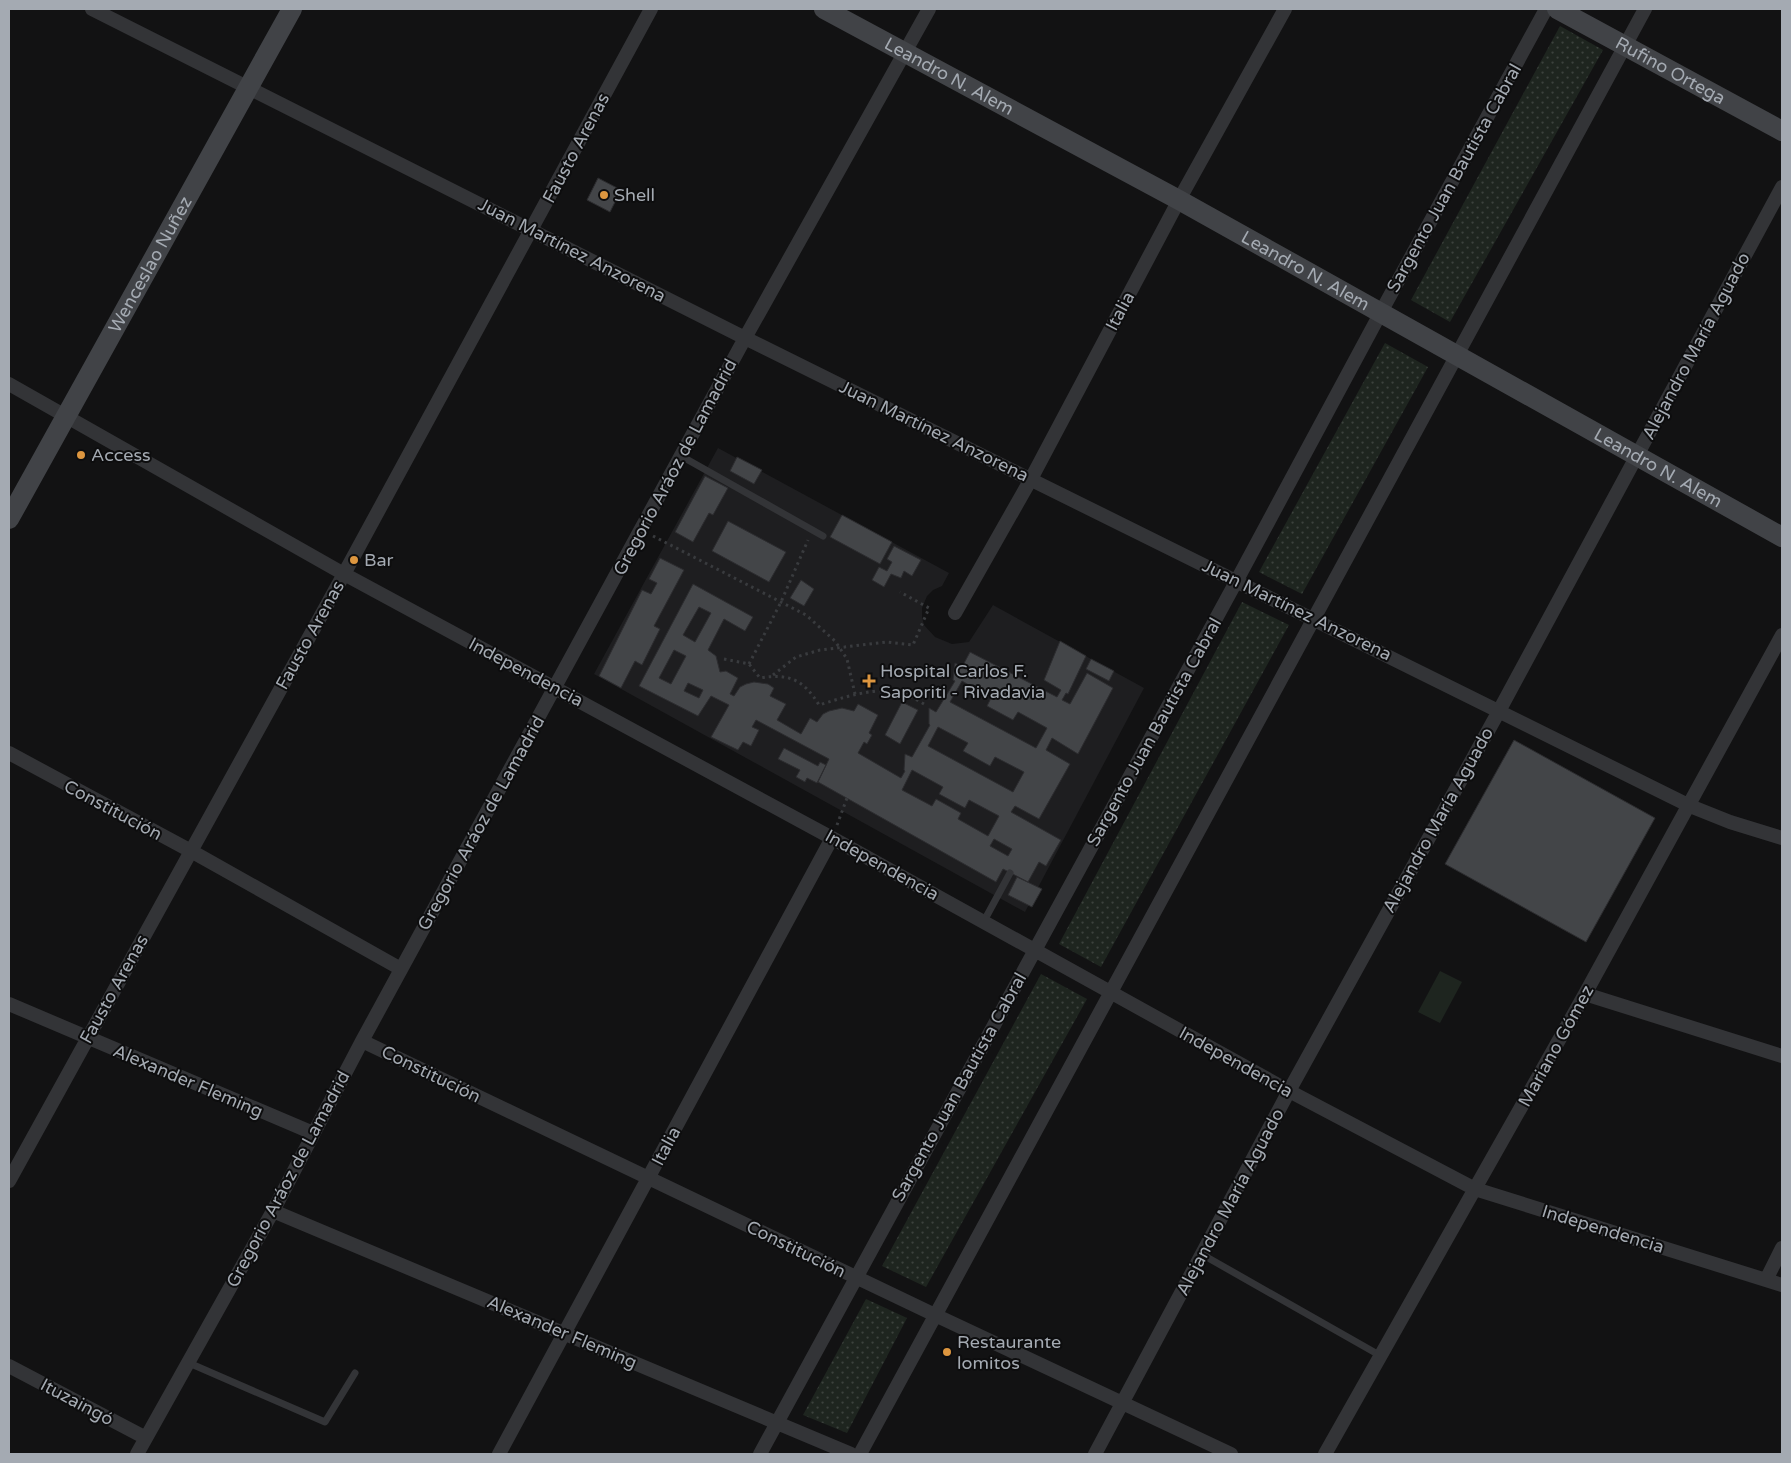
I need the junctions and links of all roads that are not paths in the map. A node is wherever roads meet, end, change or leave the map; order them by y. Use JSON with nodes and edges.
{"nodes":[{"id":1,"x":92,"y":9,"type":"edge"},
{"id":2,"x":292,"y":9,"type":"edge"},
{"id":3,"x":651,"y":9,"type":"edge"},
{"id":4,"x":824,"y":9,"type":"edge"},
{"id":5,"x":929,"y":9,"type":"edge"},
{"id":6,"x":1285,"y":9,"type":"edge"},
{"id":7,"x":1546,"y":9,"type":"edge"},
{"id":8,"x":1558,"y":9,"type":"edge"},
{"id":9,"x":1645,"y":9,"type":"edge"},
{"id":10,"x":1625,"y":46,"type":"junction"},
{"id":11,"x":904,"y":53,"type":"junction"},
{"id":12,"x":248,"y":88,"type":"junction"},
{"id":13,"x":1782,"y":131,"type":"edge"},
{"id":14,"x":1782,"y":186,"type":"edge"},
{"id":15,"x":1179,"y":200,"type":"junction"},
{"id":16,"x":532,"y":230,"type":"junction"},
{"id":17,"x":1380,"y":314,"type":"junction"},
{"id":18,"x":745,"y":338,"type":"junction"},
{"id":19,"x":1457,"y":357,"type":"junction"},
{"id":20,"x":9,"y":384,"type":"edge"},
{"id":21,"x":65,"y":415,"type":"junction"},
{"id":22,"x":681,"y":456,"type":"junction"},
{"id":23,"x":1637,"y":457,"type":"junction"},
{"id":24,"x":1031,"y":479,"type":"junction"},
{"id":25,"x":9,"y":519,"type":"edge"},
{"id":26,"x":823,"y":536,"type":"dead end"},
{"id":27,"x":1782,"y":537,"type":"edge"},
{"id":28,"x":344,"y":574,"type":"junction"},
{"id":29,"x":1237,"y":580,"type":"junction"},
{"id":30,"x":956,"y":613,"type":"dead end"},
{"id":31,"x":1313,"y":618,"type":"junction"},
{"id":32,"x":1782,"y":635,"type":"edge"},
{"id":33,"x":556,"y":688,"type":"junction"},
{"id":34,"x":1499,"y":711,"type":"junction"},
{"id":35,"x":9,"y":753,"type":"edge"},
{"id":36,"x":1690,"y":806,"type":"junction"},
{"id":37,"x":832,"y":838,"type":"junction"},
{"id":38,"x":1782,"y":838,"type":"edge"},
{"id":39,"x":191,"y":851,"type":"junction"},
{"id":40,"x":1010,"y":872,"type":"dead end"},
{"id":41,"x":984,"y":921,"type":"junction"},
{"id":42,"x":1034,"y":950,"type":"junction"},
{"id":43,"x":401,"y":968,"type":"junction"},
{"id":44,"x":1111,"y":994,"type":"junction"},
{"id":45,"x":1585,"y":994,"type":"junction"},
{"id":46,"x":9,"y":1004,"type":"edge"},
{"id":47,"x":87,"y":1038,"type":"junction"},
{"id":48,"x":362,"y":1041,"type":"junction"},
{"id":49,"x":1782,"y":1056,"type":"edge"},
{"id":50,"x":1289,"y":1091,"type":"junction"},
{"id":51,"x":313,"y":1133,"type":"junction"},
{"id":52,"x":649,"y":1178,"type":"junction"},
{"id":53,"x":9,"y":1181,"type":"edge"},
{"id":54,"x":1475,"y":1189,"type":"junction"},
{"id":55,"x":272,"y":1212,"type":"junction"},
{"id":56,"x":1782,"y":1248,"type":"edge"},
{"id":57,"x":1202,"y":1255,"type":"junction"},
{"id":58,"x":855,"y":1277,"type":"junction"},
{"id":59,"x":1766,"y":1280,"type":"junction"},
{"id":60,"x":1782,"y":1285,"type":"edge"},
{"id":61,"x":935,"y":1315,"type":"junction"},
{"id":62,"x":566,"y":1334,"type":"junction"},
{"id":63,"x":1381,"y":1356,"type":"junction"},
{"id":64,"x":189,"y":1363,"type":"junction"},
{"id":65,"x":9,"y":1366,"type":"edge"},
{"id":66,"x":355,"y":1373,"type":"dead end"},
{"id":67,"x":1122,"y":1404,"type":"junction"},
{"id":68,"x":777,"y":1423,"type":"junction"},
{"id":69,"x":146,"y":1438,"type":"junction"},
{"id":70,"x":137,"y":1454,"type":"edge"},
{"id":71,"x":499,"y":1454,"type":"edge"},
{"id":72,"x":760,"y":1454,"type":"edge"},
{"id":73,"x":851,"y":1454,"type":"edge"},
{"id":74,"x":860,"y":1454,"type":"edge"},
{"id":75,"x":1095,"y":1454,"type":"edge"},
{"id":76,"x":1231,"y":1454,"type":"edge"},
{"id":77,"x":1325,"y":1454,"type":"edge"}],
"edges":[{"from":1,"to":12,"type":"street","name":"Juan Martínez Anzorena"},
{"from":2,"to":12,"type":"street","name":"Wenceslao Nuñez"},
{"from":3,"to":16,"type":"street","name":"Fausto Arenas"},
{"from":4,"to":11,"type":"street","name":"Leandro N. Alem"},
{"from":5,"to":11,"type":"street","name":"Gregorio Aráoz de Lamadrid"},
{"from":6,"to":15,"type":"street","name":"Italia"},
{"from":7,"to":17,"type":"street","name":"Sargento Juan Bautista Cabral"},
{"from":8,"to":10,"type":"street","name":"Rufino Ortega"},
{"from":9,"to":10,"type":"street"},
{"from":10,"to":13,"type":"street","name":"Rufino Ortega"},
{"from":10,"to":19,"type":"street"},
{"from":11,"to":15,"type":"street","name":"Leandro N. Alem"},
{"from":11,"to":18,"type":"street","name":"Gregorio Aráoz de Lamadrid"},
{"from":12,"to":16,"type":"street","name":"Juan Martínez Anzorena"},
{"from":12,"to":21,"type":"street","name":"Wenceslao Nuñez"},
{"from":14,"to":23,"type":"street","name":"Alejandro María Aguado"},
{"from":15,"to":17,"type":"street","name":"Leandro N. Alem"},
{"from":15,"to":24,"type":"street","name":"Italia"},
{"from":16,"to":18,"type":"street","name":"Juan Martínez Anzorena"},
{"from":16,"to":28,"type":"street","name":"Fausto Arenas"},
{"from":17,"to":19,"type":"street","name":"Leandro N. Alem"},
{"from":17,"to":29,"type":"street","name":"Sargento Juan Bautista Cabral"},
{"from":18,"to":22,"type":"street","name":"Gregorio Aráoz de Lamadrid"},
{"from":18,"to":24,"type":"street","name":"Juan Martínez Anzorena"},
{"from":19,"to":23,"type":"street","name":"Leandro N. Alem"},
{"from":19,"to":31,"type":"street"},
{"from":20,"to":21,"type":"street","name":"Independencia"},
{"from":21,"to":25,"type":"street","name":"Wenceslao Nuñez"},
{"from":21,"to":28,"type":"street","name":"Independencia"},
{"from":22,"to":26,"type":"lane"},
{"from":22,"to":33,"type":"street","name":"Gregorio Aráoz de Lamadrid"},
{"from":23,"to":27,"type":"street","name":"Leandro N. Alem"},
{"from":23,"to":34,"type":"street","name":"Alejandro María Aguado"},
{"from":24,"to":29,"type":"street","name":"Juan Martínez Anzorena"},
{"from":24,"to":30,"type":"street","name":"Italia"},
{"from":28,"to":33,"type":"street","name":"Independencia"},
{"from":28,"to":39,"type":"street","name":"Fausto Arenas"},
{"from":29,"to":31,"type":"street","name":"Juan Martínez Anzorena"},
{"from":29,"to":42,"type":"street","name":"Sargento Juan Bautista Cabral"},
{"from":31,"to":34,"type":"street","name":"Juan Martínez Anzorena"},
{"from":31,"to":44,"type":"street"},
{"from":32,"to":36,"type":"street","name":"Mariano Gómez"},
{"from":33,"to":37,"type":"street","name":"Independencia"},
{"from":33,"to":43,"type":"street","name":"Gregorio Aráoz de Lamadrid"},
{"from":34,"to":36,"type":"street","name":"Juan Martínez Anzorena"},
{"from":34,"to":50,"type":"street","name":"Alejandro María Aguado"},
{"from":35,"to":39,"type":"street","name":"Constitución"},
{"from":36,"to":38,"type":"street","name":"Juan Martínez Anzorena"},
{"from":36,"to":45,"type":"street","name":"Mariano Gómez"},
{"from":37,"to":41,"type":"street","name":"Independencia"},
{"from":37,"to":52,"type":"street","name":"Italia"},
{"from":39,"to":43,"type":"street","name":"Constitución"},
{"from":39,"to":47,"type":"street","name":"Fausto Arenas"},
{"from":40,"to":41,"type":"lane"},
{"from":41,"to":42,"type":"street","name":"Independencia"},
{"from":42,"to":44,"type":"street","name":"Independencia"},
{"from":42,"to":58,"type":"street","name":"Sargento Juan Bautista Cabral"},
{"from":43,"to":48,"type":"street","name":"Gregorio Aráoz de Lamadrid"},
{"from":44,"to":50,"type":"street","name":"Independencia"},
{"from":44,"to":61,"type":"street"},
{"from":45,"to":49,"type":"street"},
{"from":45,"to":54,"type":"street","name":"Mariano Gómez"},
{"from":46,"to":47,"type":"street","name":"Alexander Fleming"},
{"from":47,"to":51,"type":"street","name":"Alexander Fleming"},
{"from":47,"to":53,"type":"street","name":"Fausto Arenas"},
{"from":48,"to":51,"type":"street","name":"Gregorio Aráoz de Lamadrid"},
{"from":48,"to":52,"type":"street","name":"Constitución"},
{"from":50,"to":54,"type":"street","name":"Independencia"},
{"from":50,"to":57,"type":"street","name":"Alejandro María Aguado"},
{"from":51,"to":55,"type":"street","name":"Gregorio Aráoz de Lamadrid"},
{"from":52,"to":58,"type":"street","name":"Constitución"},
{"from":52,"to":62,"type":"street","name":"Italia"},
{"from":54,"to":59,"type":"street","name":"Independencia"},
{"from":54,"to":63,"type":"street","name":"Mariano Gómez"},
{"from":55,"to":62,"type":"street","name":"Alexander Fleming"},
{"from":55,"to":64,"type":"street","name":"Gregorio Aráoz de Lamadrid"},
{"from":56,"to":59,"type":"street"},
{"from":57,"to":63,"type":"lane"},
{"from":57,"to":67,"type":"street","name":"Alejandro María Aguado"},
{"from":58,"to":61,"type":"street","name":"Constitución"},
{"from":58,"to":68,"type":"street","name":"Sargento Juan Bautista Cabral"},
{"from":59,"to":60,"type":"street","name":"Independencia"},
{"from":61,"to":67,"type":"street","name":"Constitución"},
{"from":61,"to":74,"type":"street"},
{"from":62,"to":68,"type":"street","name":"Alexander Fleming"},
{"from":62,"to":71,"type":"street","name":"Italia"},
{"from":63,"to":77,"type":"street","name":"Mariano Gómez"},
{"from":64,"to":66,"type":"lane"},
{"from":64,"to":69,"type":"street","name":"Gregorio Aráoz de Lamadrid"},
{"from":65,"to":69,"type":"street","name":"Ituzaingó"},
{"from":67,"to":75,"type":"street","name":"Alejandro María Aguado"},
{"from":67,"to":76,"type":"street","name":"Constitución"},
{"from":68,"to":72,"type":"street","name":"Sargento Juan Bautista Cabral"},
{"from":68,"to":73,"type":"street","name":"Alexander Fleming"},
{"from":69,"to":70,"type":"street","name":"Gregorio Aráoz de Lamadrid"}]}
